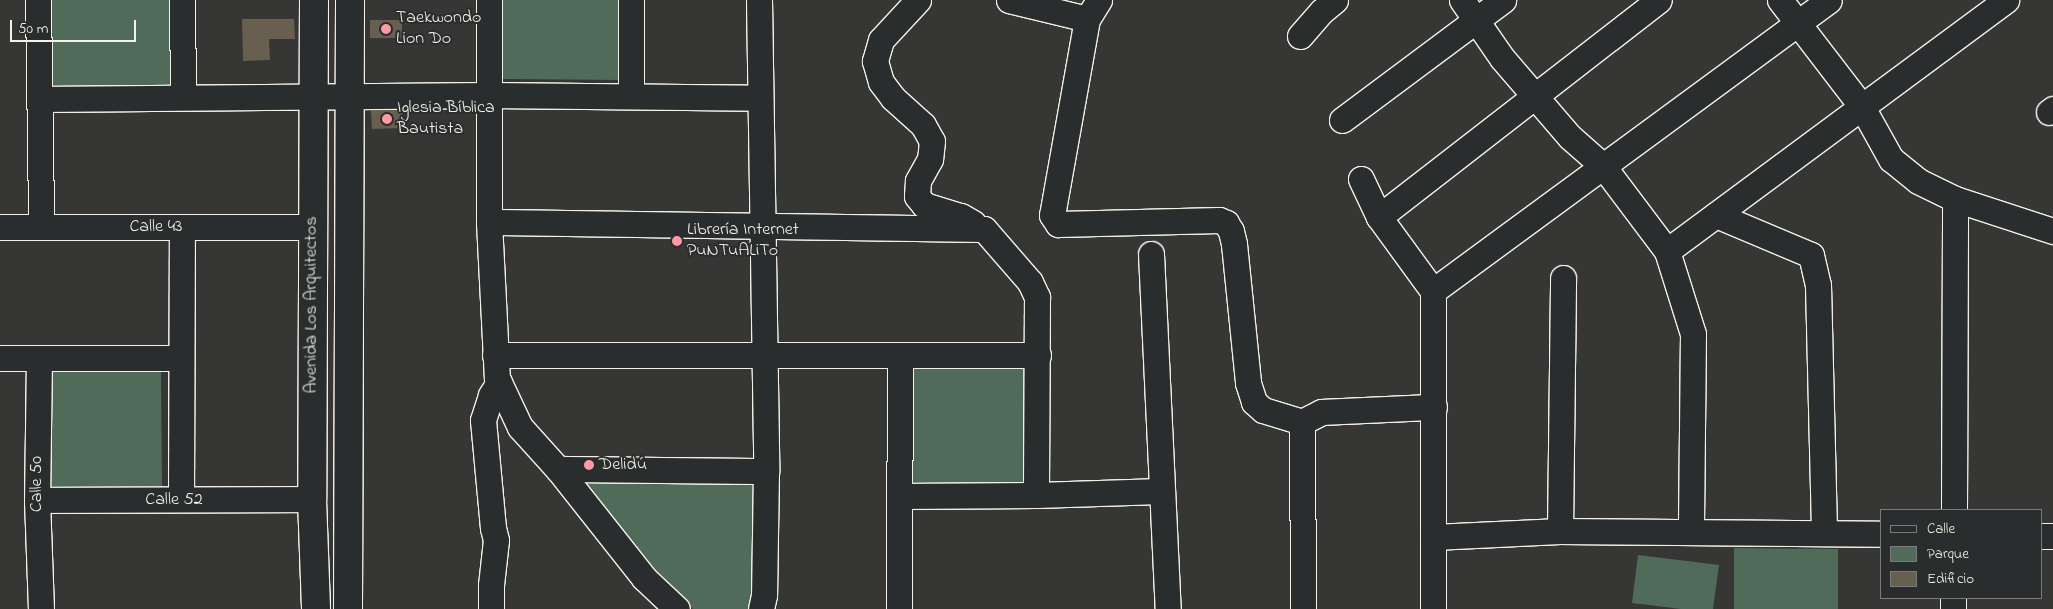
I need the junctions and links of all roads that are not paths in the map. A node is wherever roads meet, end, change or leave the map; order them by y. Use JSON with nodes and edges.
{"nodes":[{"id":1,"x":38,"y":0,"type":"edge"},
{"id":2,"x":182,"y":0,"type":"edge"},
{"id":3,"x":314,"y":0,"type":"edge"},
{"id":4,"x":350,"y":0,"type":"edge"},
{"id":5,"x":488,"y":0,"type":"edge"},
{"id":6,"x":631,"y":0,"type":"edge"},
{"id":7,"x":759,"y":0,"type":"edge"},
{"id":8,"x":918,"y":0,"type":"edge"},
{"id":9,"x":1009,"y":0,"type":"edge"},
{"id":10,"x":1335,"y":0,"type":"edge"},
{"id":11,"x":1462,"y":0,"type":"edge"},
{"id":12,"x":1503,"y":0,"type":"edge"},
{"id":13,"x":1659,"y":0,"type":"edge"},
{"id":14,"x":1780,"y":0,"type":"edge"},
{"id":15,"x":1829,"y":0,"type":"edge"},
{"id":16,"x":2006,"y":0,"type":"edge"},
{"id":17,"x":1093,"y":9,"type":"edge"},
{"id":18,"x":1476,"y":20,"type":"junction"},
{"id":19,"x":1798,"y":23,"type":"junction"},
{"id":20,"x":1300,"y":36,"type":"dead end"},
{"id":21,"x":489,"y":95,"type":"junction"},
{"id":22,"x":313,"y":96,"type":"junction"},
{"id":23,"x":631,"y":96,"type":"junction"},
{"id":24,"x":1535,"y":96,"type":"junction"},
{"id":25,"x":183,"y":97,"type":"junction"},
{"id":26,"x":350,"y":97,"type":"junction"},
{"id":27,"x":760,"y":98,"type":"junction"},
{"id":28,"x":39,"y":99,"type":"junction"},
{"id":29,"x":1862,"y":107,"type":"junction"},
{"id":30,"x":1342,"y":120,"type":"dead end"},
{"id":31,"x":1603,"y":166,"type":"junction"},
{"id":32,"x":1361,"y":179,"type":"dead end"},
{"id":33,"x":1955,"y":198,"type":"junction"},
{"id":34,"x":1716,"y":215,"type":"junction"},
{"id":35,"x":1379,"y":217,"type":"junction"},
{"id":36,"x":489,"y":222,"type":"junction"},
{"id":37,"x":762,"y":226,"type":"junction"},
{"id":38,"x":0,"y":227,"type":"edge"},
{"id":39,"x":41,"y":227,"type":"junction"},
{"id":40,"x":182,"y":227,"type":"junction"},
{"id":41,"x":312,"y":227,"type":"junction"},
{"id":42,"x":984,"y":229,"type":"junction"},
{"id":43,"x":2053,"y":231,"type":"edge"},
{"id":44,"x":1667,"y":251,"type":"junction"},
{"id":45,"x":1151,"y":254,"type":"dead end"},
{"id":46,"x":1564,"y":278,"type":"dead end"},
{"id":47,"x":1433,"y":291,"type":"junction"},
{"id":48,"x":495,"y":355,"type":"junction"},
{"id":49,"x":1038,"y":355,"type":"junction"},
{"id":50,"x":764,"y":356,"type":"junction"},
{"id":51,"x":900,"y":356,"type":"junction"},
{"id":52,"x":0,"y":358,"type":"edge"},
{"id":53,"x":39,"y":358,"type":"junction"},
{"id":54,"x":181,"y":358,"type":"junction"},
{"id":55,"x":499,"y":382,"type":"junction"},
{"id":56,"x":1434,"y":407,"type":"junction"},
{"id":57,"x":1302,"y":422,"type":"junction"},
{"id":58,"x":558,"y":469,"type":"junction"},
{"id":59,"x":766,"y":471,"type":"junction"},
{"id":60,"x":1161,"y":491,"type":"junction"},
{"id":61,"x":1036,"y":495,"type":"junction"},
{"id":62,"x":900,"y":496,"type":"junction"},
{"id":63,"x":312,"y":499,"type":"junction"},
{"id":64,"x":36,"y":500,"type":"junction"},
{"id":65,"x":181,"y":500,"type":"junction"},
{"id":66,"x":1954,"y":509,"type":"edge"},
{"id":67,"x":1560,"y":531,"type":"junction"},
{"id":68,"x":1691,"y":532,"type":"junction"},
{"id":69,"x":1824,"y":533,"type":"junction"},
{"id":70,"x":1880,"y":534,"type":"edge"},
{"id":71,"x":1433,"y":537,"type":"junction"},
{"id":72,"x":41,"y":609,"type":"edge"},
{"id":73,"x":316,"y":609,"type":"edge"},
{"id":74,"x":348,"y":609,"type":"edge"},
{"id":75,"x":492,"y":609,"type":"edge"},
{"id":76,"x":678,"y":609,"type":"edge"},
{"id":77,"x":761,"y":609,"type":"edge"},
{"id":78,"x":899,"y":609,"type":"edge"},
{"id":79,"x":1168,"y":609,"type":"edge"},
{"id":80,"x":1303,"y":609,"type":"edge"},
{"id":81,"x":1433,"y":609,"type":"edge"}],
"edges":[{"from":1,"to":28,"type":"street"},
{"from":2,"to":25,"type":"street"},
{"from":3,"to":22,"type":"main road","name":"Avenida Los Arquitectos"},
{"from":4,"to":26,"type":"main road","name":"Avenida Los Arquitectos"},
{"from":5,"to":21,"type":"street"},
{"from":6,"to":23,"type":"street"},
{"from":7,"to":27,"type":"street"},
{"from":8,"to":42,"type":"street"},
{"from":9,"to":17,"type":"street"},
{"from":10,"to":20,"type":"street"},
{"from":11,"to":18,"type":"street"},
{"from":12,"to":18,"type":"street"},
{"from":13,"to":24,"type":"street"},
{"from":14,"to":19,"type":"street"},
{"from":15,"to":19,"type":"street"},
{"from":16,"to":29,"type":"street"},
{"from":17,"to":57,"type":"street"},
{"from":18,"to":24,"type":"street"},
{"from":18,"to":30,"type":"street"},
{"from":19,"to":29,"type":"street"},
{"from":19,"to":31,"type":"street"},
{"from":21,"to":23,"type":"street"},
{"from":21,"to":26,"type":"street"},
{"from":21,"to":36,"type":"street"},
{"from":22,"to":25,"type":"street"},
{"from":22,"to":26,"type":"street"},
{"from":22,"to":41,"type":"main road","name":"Avenida Los Arquitectos"},
{"from":23,"to":27,"type":"street"},
{"from":24,"to":31,"type":"street"},
{"from":24,"to":35,"type":"street"},
{"from":25,"to":28,"type":"street"},
{"from":26,"to":74,"type":"main road","name":"Avenida Los Arquitectos"},
{"from":27,"to":37,"type":"street"},
{"from":28,"to":39,"type":"street"},
{"from":29,"to":33,"type":"street"},
{"from":29,"to":34,"type":"street"},
{"from":31,"to":44,"type":"street"},
{"from":31,"to":47,"type":"street"},
{"from":32,"to":35,"type":"street"},
{"from":33,"to":43,"type":"street"},
{"from":33,"to":66,"type":"street"},
{"from":34,"to":44,"type":"street"},
{"from":34,"to":69,"type":"street"},
{"from":35,"to":47,"type":"street"},
{"from":36,"to":37,"type":"street"},
{"from":36,"to":48,"type":"street"},
{"from":37,"to":42,"type":"street"},
{"from":37,"to":50,"type":"street"},
{"from":38,"to":39,"type":"street","name":"Calle 43"},
{"from":39,"to":40,"type":"street","name":"Calle 43"},
{"from":40,"to":41,"type":"street","name":"Calle 43"},
{"from":40,"to":54,"type":"street"},
{"from":41,"to":63,"type":"main road","name":"Avenida Los Arquitectos"},
{"from":42,"to":49,"type":"street"},
{"from":44,"to":68,"type":"street"},
{"from":45,"to":60,"type":"street"},
{"from":46,"to":67,"type":"street"},
{"from":47,"to":56,"type":"street"},
{"from":48,"to":50,"type":"street"},
{"from":48,"to":55,"type":"street"},
{"from":49,"to":51,"type":"street"},
{"from":49,"to":61,"type":"street"},
{"from":50,"to":51,"type":"street"},
{"from":50,"to":59,"type":"street"},
{"from":51,"to":62,"type":"street"},
{"from":52,"to":53,"type":"street"},
{"from":53,"to":54,"type":"street"},
{"from":53,"to":64,"type":"street","name":"Calle 50"},
{"from":54,"to":65,"type":"street"},
{"from":55,"to":58,"type":"street"},
{"from":55,"to":75,"type":"street"},
{"from":56,"to":57,"type":"street"},
{"from":56,"to":71,"type":"street"},
{"from":57,"to":80,"type":"street"},
{"from":58,"to":59,"type":"street"},
{"from":58,"to":76,"type":"street"},
{"from":59,"to":77,"type":"street"},
{"from":60,"to":61,"type":"street"},
{"from":60,"to":79,"type":"street"},
{"from":61,"to":62,"type":"street"},
{"from":62,"to":78,"type":"street"},
{"from":63,"to":65,"type":"street","name":"Calle 52"},
{"from":63,"to":73,"type":"main road","name":"Avenida Los Arquitectos"},
{"from":64,"to":65,"type":"street","name":"Calle 52"},
{"from":64,"to":72,"type":"street","name":"Calle 50"},
{"from":67,"to":68,"type":"street"},
{"from":67,"to":71,"type":"street"},
{"from":68,"to":69,"type":"street"},
{"from":69,"to":70,"type":"street"},
{"from":71,"to":81,"type":"street"}]}
